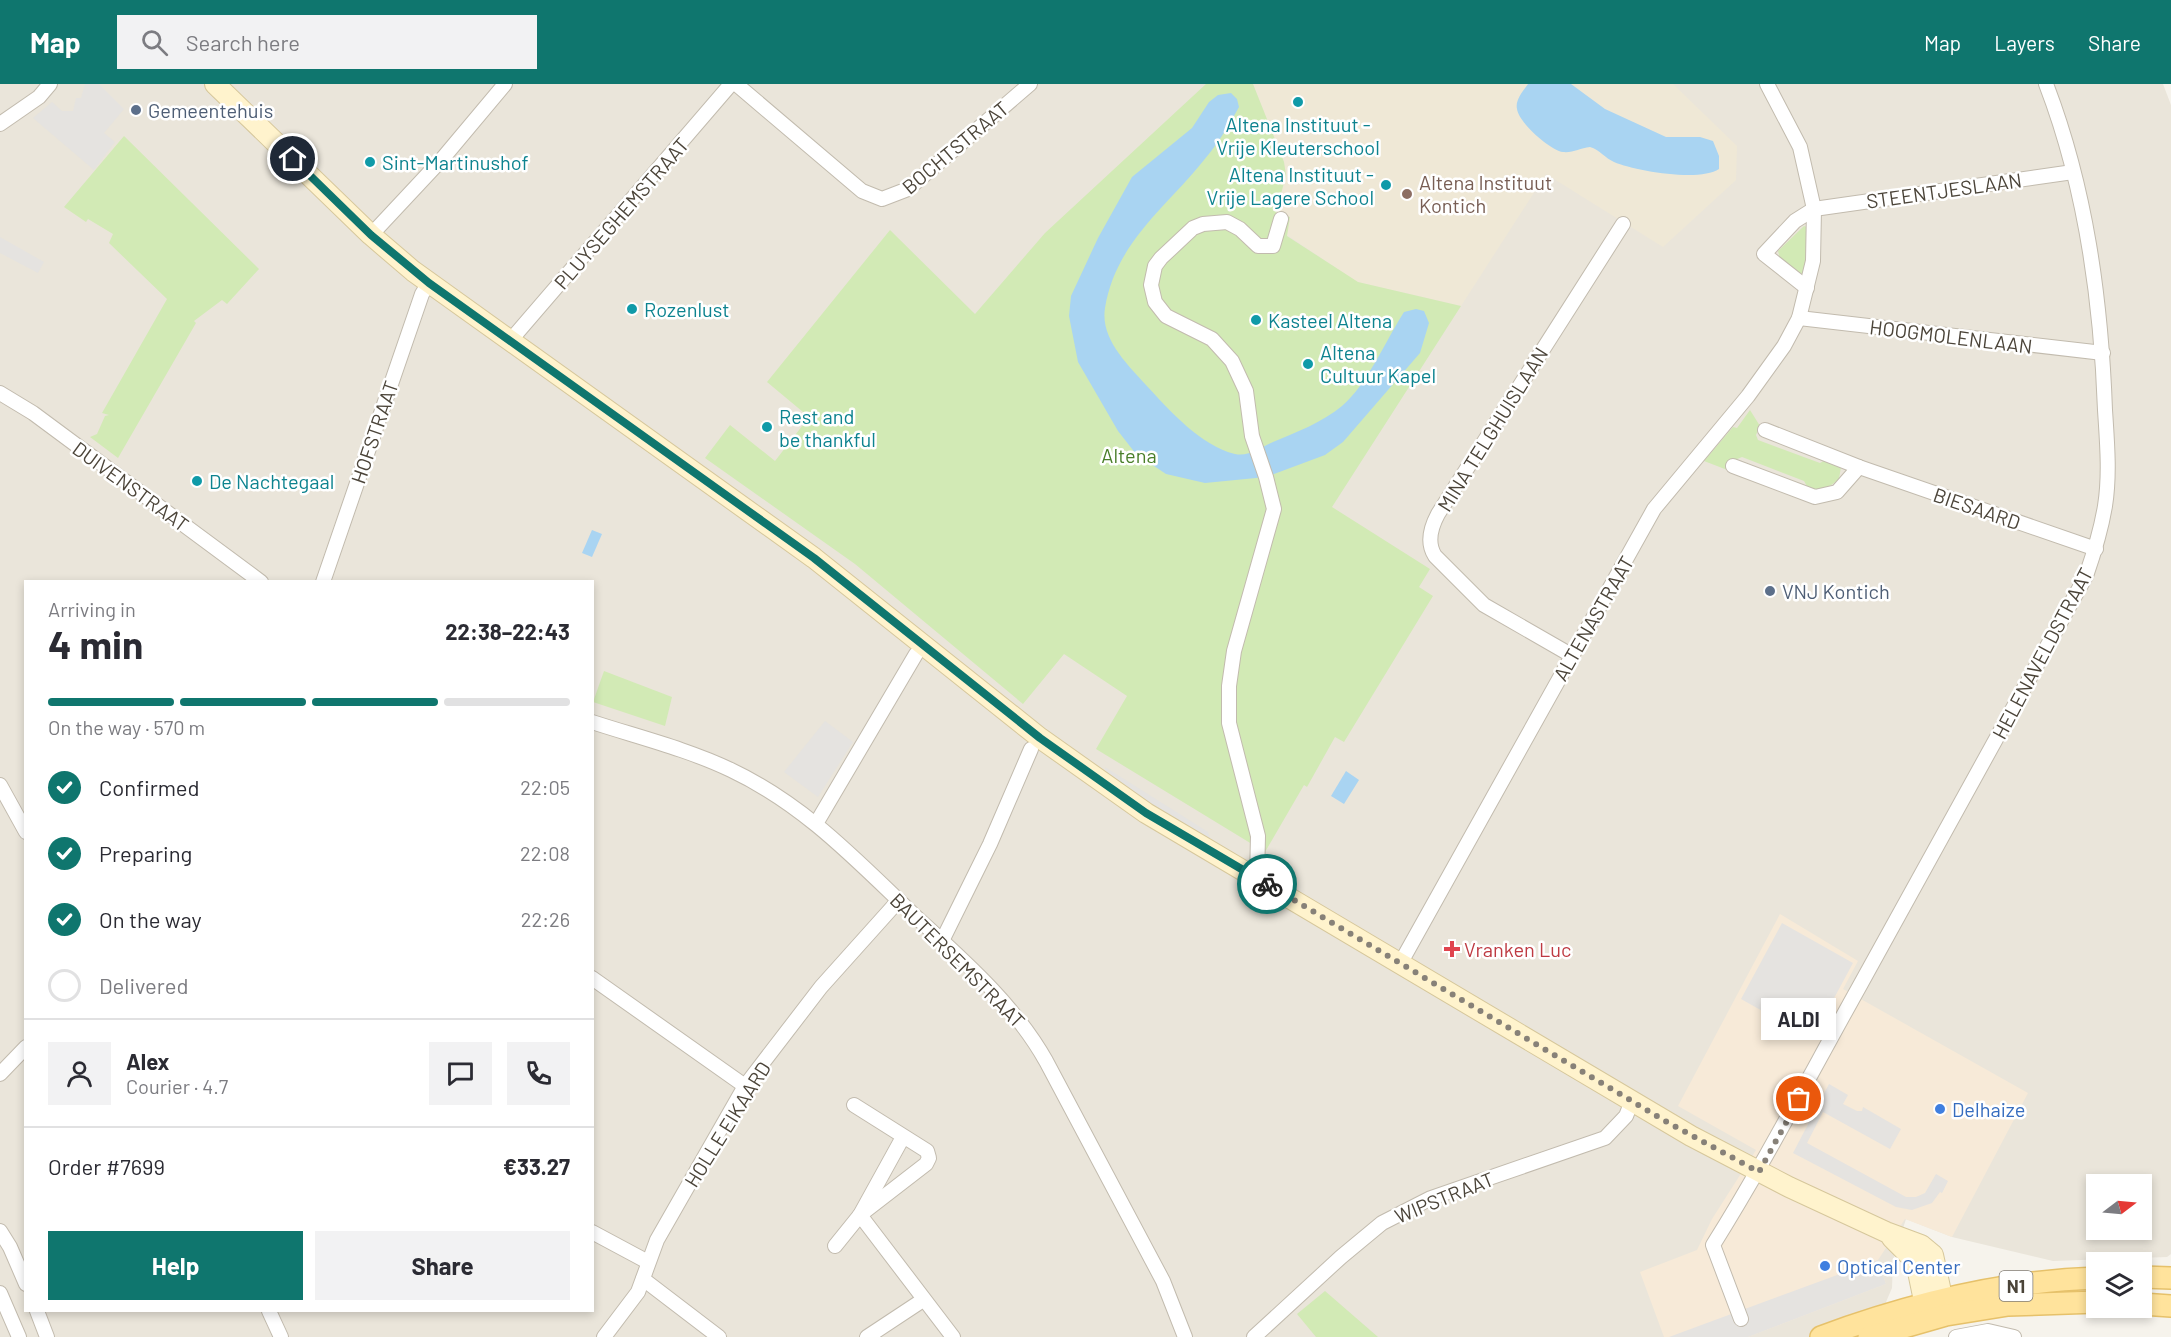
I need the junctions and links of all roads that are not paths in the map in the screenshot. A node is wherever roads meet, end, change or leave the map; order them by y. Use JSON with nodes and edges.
{"nodes":[{"id":1,"x":50,"y":84,"type":"edge"},
{"id":2,"x":215,"y":84,"type":"edge"},
{"id":3,"x":505,"y":84,"type":"edge"},
{"id":4,"x":731,"y":84,"type":"edge"},
{"id":5,"x":736,"y":84,"type":"edge"},
{"id":6,"x":1030,"y":84,"type":"edge"},
{"id":7,"x":1767,"y":84,"type":"edge"},
{"id":8,"x":2046,"y":84,"type":"edge"},
{"id":9,"x":0,"y":124,"type":"edge"},
{"id":10,"x":2073,"y":172,"type":"junction"},
{"id":11,"x":1814,"y":209,"type":"junction"},
{"id":12,"x":1281,"y":219,"type":"dead end"},
{"id":13,"x":1623,"y":224,"type":"dead end"},
{"id":14,"x":371,"y":235,"type":"junction"},
{"id":15,"x":429,"y":283,"type":"junction"},
{"id":16,"x":1807,"y":288,"type":"junction"},
{"id":17,"x":1799,"y":318,"type":"junction"},
{"id":18,"x":510,"y":341,"type":"junction"},
{"id":19,"x":2103,"y":353,"type":"junction"},
{"id":20,"x":0,"y":393,"type":"edge"},
{"id":21,"x":1765,"y":430,"type":"dead end"},
{"id":22,"x":1733,"y":466,"type":"dead end"},
{"id":23,"x":1859,"y":467,"type":"junction"},
{"id":24,"x":2096,"y":549,"type":"junction"},
{"id":25,"x":258,"y":580,"type":"edge"},
{"id":26,"x":324,"y":580,"type":"edge"},
{"id":27,"x":916,"y":654,"type":"dead end"},
{"id":28,"x":1571,"y":655,"type":"junction"},
{"id":29,"x":594,"y":723,"type":"edge"},
{"id":30,"x":1031,"y":749,"type":"dead end"},
{"id":31,"x":0,"y":785,"type":"edge"},
{"id":32,"x":817,"y":822,"type":"junction"},
{"id":33,"x":24,"y":828,"type":"edge"},
{"id":34,"x":1257,"y":878,"type":"junction"},
{"id":35,"x":899,"y":900,"type":"junction"},
{"id":36,"x":942,"y":941,"type":"junction"},
{"id":37,"x":1400,"y":964,"type":"junction"},
{"id":38,"x":594,"y":979,"type":"edge"},
{"id":39,"x":24,"y":1049,"type":"edge"},
{"id":40,"x":0,"y":1074,"type":"edge"},
{"id":41,"x":745,"y":1086,"type":"junction"},
{"id":42,"x":854,"y":1105,"type":"dead end"},
{"id":43,"x":1629,"y":1109,"type":"junction"},
{"id":44,"x":903,"y":1137,"type":"junction"},
{"id":45,"x":1759,"y":1172,"type":"junction"},
{"id":46,"x":860,"y":1215,"type":"junction"},
{"id":47,"x":0,"y":1231,"type":"edge"},
{"id":48,"x":594,"y":1233,"type":"edge"},
{"id":49,"x":835,"y":1246,"type":"dead end"},
{"id":50,"x":648,"y":1262,"type":"junction"},
{"id":51,"x":2152,"y":1277,"type":"edge"},
{"id":52,"x":2171,"y":1278,"type":"edge"},
{"id":53,"x":24,"y":1279,"type":"edge"},
{"id":54,"x":643,"y":1279,"type":"junction"},
{"id":55,"x":2086,"y":1279,"type":"edge"},
{"id":56,"x":0,"y":1293,"type":"edge"},
{"id":57,"x":923,"y":1300,"type":"junction"},
{"id":58,"x":2086,"y":1302,"type":"edge"},
{"id":59,"x":2152,"y":1305,"type":"edge"},
{"id":60,"x":2171,"y":1306,"type":"edge"},
{"id":61,"x":1935,"y":1309,"type":"junction"},
{"id":62,"x":36,"y":1312,"type":"edge"},
{"id":63,"x":269,"y":1312,"type":"edge"},
{"id":64,"x":1741,"y":1319,"type":"dead end"},
{"id":65,"x":1182,"y":1336,"type":"edge"},
{"id":66,"x":19,"y":1337,"type":"edge"},
{"id":67,"x":47,"y":1337,"type":"edge"},
{"id":68,"x":281,"y":1337,"type":"edge"},
{"id":69,"x":604,"y":1337,"type":"edge"},
{"id":70,"x":719,"y":1337,"type":"edge"},
{"id":71,"x":867,"y":1337,"type":"edge"},
{"id":72,"x":953,"y":1337,"type":"edge"},
{"id":73,"x":1254,"y":1337,"type":"edge"},
{"id":74,"x":1821,"y":1337,"type":"edge"},
{"id":75,"x":1869,"y":1337,"type":"edge"},
{"id":76,"x":1956,"y":1337,"type":"edge"},
{"id":77,"x":2013,"y":1337,"type":"edge"}],
"edges":[{"from":1,"to":9,"type":"street"},
{"from":2,"to":14,"type":"street"},
{"from":3,"to":14,"type":"street"},
{"from":4,"to":18,"type":"street","name":"PLUYSEGHEMSTRAAT"},
{"from":5,"to":6,"type":"street","name":"BOCHTSTRAAT"},
{"from":7,"to":11,"type":"street","name":"ALTENASTRAAT"},
{"from":8,"to":10,"type":"street","name":"HELENAVELDSTRAAT"},
{"from":10,"to":11,"type":"street","name":"STEENTJESLAAN"},
{"from":10,"to":19,"type":"street","name":"HELENAVELDSTRAAT"},
{"from":11,"to":16,"type":"street","name":"ALTENASTRAAT"},
{"from":11,"to":16,"type":"street"},
{"from":12,"to":34,"type":"street"},
{"from":13,"to":28,"type":"street","name":"MINA TELGHUISLAAN"},
{"from":14,"to":15,"type":"street"},
{"from":15,"to":18,"type":"street"},
{"from":15,"to":26,"type":"street","name":"HOFSTRAAT"},
{"from":16,"to":17,"type":"street","name":"ALTENASTRAAT"},
{"from":17,"to":19,"type":"street","name":"HOOGMOLENLAAN"},
{"from":17,"to":28,"type":"street","name":"ALTENASTRAAT"},
{"from":18,"to":34,"type":"street"},
{"from":19,"to":24,"type":"street","name":"HELENAVELDSTRAAT"},
{"from":20,"to":25,"type":"street","name":"DUIVENSTRAAT"},
{"from":21,"to":23,"type":"street","name":"BIESAARD"},
{"from":22,"to":23,"type":"street"},
{"from":23,"to":24,"type":"street","name":"BIESAARD"},
{"from":24,"to":45,"type":"street","name":"HELENAVELDSTRAAT"},
{"from":27,"to":32,"type":"street"},
{"from":28,"to":37,"type":"street","name":"ALTENASTRAAT"},
{"from":29,"to":32,"type":"street","name":"BAUTERSEMSTRAAT"},
{"from":30,"to":36,"type":"street"},
{"from":31,"to":33,"type":"street"},
{"from":32,"to":35,"type":"street","name":"BAUTERSEMSTRAAT"},
{"from":34,"to":37,"type":"street"},
{"from":35,"to":36,"type":"street","name":"BAUTERSEMSTRAAT"},
{"from":35,"to":41,"type":"street","name":"HOLLE EIKAARD"},
{"from":36,"to":65,"type":"street","name":"BAUTERSEMSTRAAT"},
{"from":37,"to":43,"type":"street"},
{"from":38,"to":41,"type":"street"},
{"from":39,"to":40,"type":"street"},
{"from":41,"to":50,"type":"street","name":"HOLLE EIKAARD"},
{"from":42,"to":44,"type":"street"},
{"from":43,"to":45,"type":"street"},
{"from":43,"to":73,"type":"street","name":"WIPSTRAAT"},
{"from":44,"to":46,"type":"street"},
{"from":44,"to":46,"type":"street"},
{"from":45,"to":61,"type":"street"},
{"from":45,"to":64,"type":"street","name":"HELENAVELDSTRAAT"},
{"from":46,"to":49,"type":"street"},
{"from":46,"to":57,"type":"street"},
{"from":47,"to":53,"type":"street"},
{"from":48,"to":50,"type":"street"},
{"from":50,"to":54,"type":"street","name":"HOLLE EIKAARD"},
{"from":51,"to":52,"type":"main road"},
{"from":54,"to":69,"type":"street","name":"HOLLE EIKAARD"},
{"from":54,"to":70,"type":"street"},
{"from":55,"to":61,"type":"main road","number":"N1"},
{"from":56,"to":66,"type":"street"},
{"from":57,"to":71,"type":"street"},
{"from":57,"to":72,"type":"street"},
{"from":58,"to":61,"type":"main road","number":"N1"},
{"from":59,"to":60,"type":"main road"},
{"from":61,"to":74,"type":"main road","number":"N1"},
{"from":61,"to":75,"type":"main road","number":"N1"},
{"from":62,"to":67,"type":"street"},
{"from":63,"to":68,"type":"street"},
{"from":76,"to":77,"type":"street"}]}
